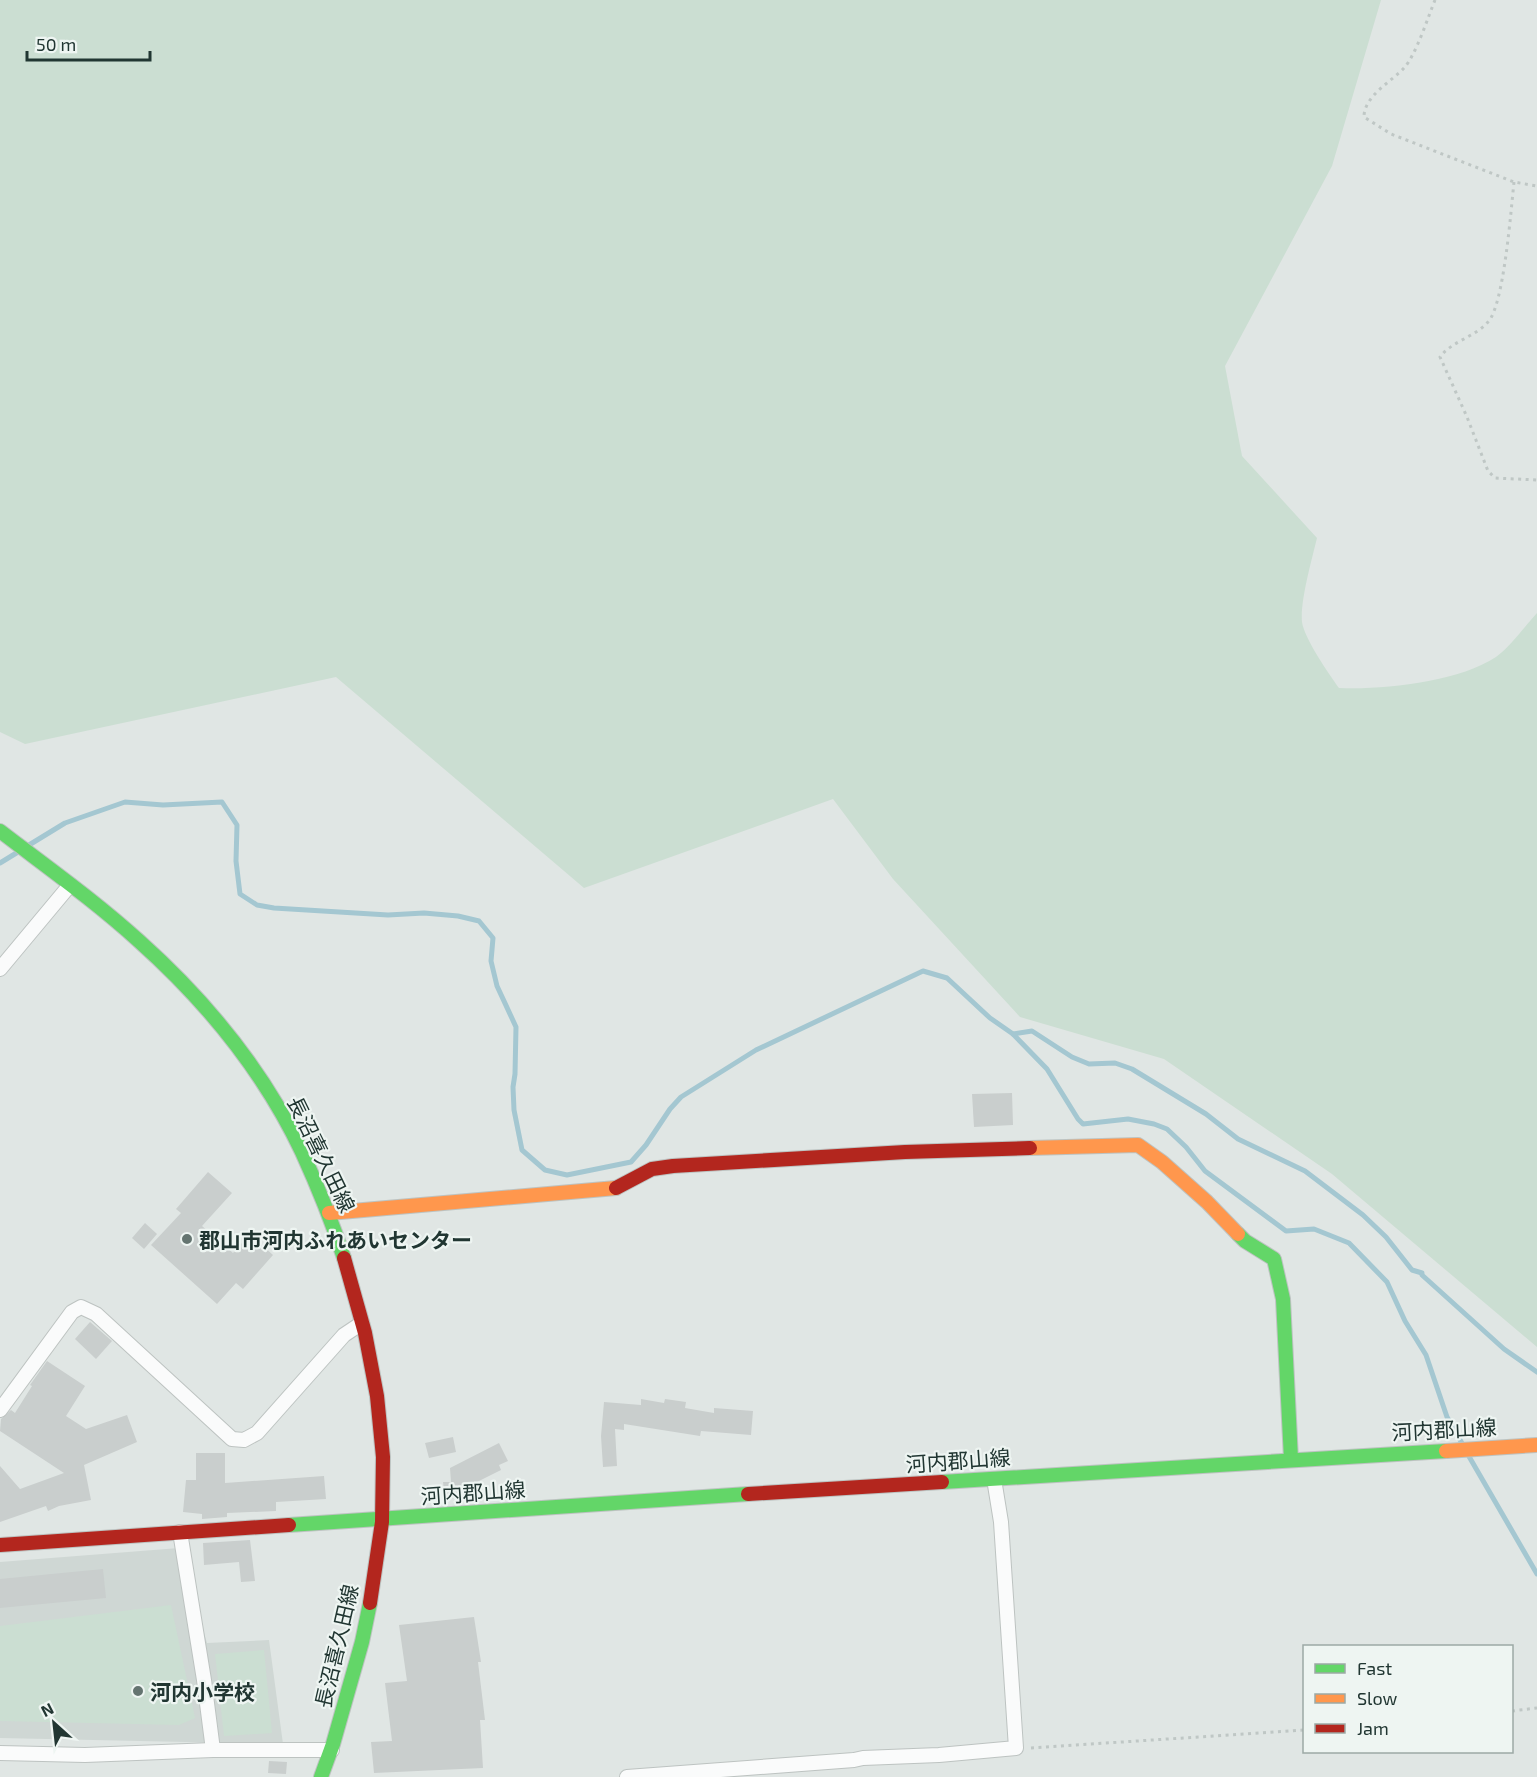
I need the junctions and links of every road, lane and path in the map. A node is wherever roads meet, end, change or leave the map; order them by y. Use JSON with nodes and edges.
{"nodes":[{"id":1,"x":1435,"y":0,"type":"edge"},
{"id":2,"x":1514,"y":182,"type":"junction"},
{"id":3,"x":1537,"y":186,"type":"edge"},
{"id":4,"x":1537,"y":480,"type":"edge"},
{"id":5,"x":0,"y":831,"type":"edge"},
{"id":6,"x":70,"y":885,"type":"junction"},
{"id":7,"x":0,"y":969,"type":"edge"},
{"id":8,"x":329,"y":1213,"type":"junction"},
{"id":9,"x":362,"y":1323,"type":"junction"},
{"id":10,"x":0,"y":1410,"type":"edge"},
{"id":11,"x":1537,"y":1444,"type":"edge"},
{"id":12,"x":1291,"y":1459,"type":"junction"},
{"id":13,"x":994,"y":1479,"type":"junction"},
{"id":14,"x":383,"y":1519,"type":"junction"},
{"id":15,"x":180,"y":1532,"type":"junction"},
{"id":16,"x":0,"y":1545,"type":"edge"},
{"id":17,"x":1537,"y":1708,"type":"edge"},
{"id":18,"x":1513,"y":1711,"type":"edge"},
{"id":19,"x":1303,"y":1730,"type":"edge"},
{"id":20,"x":1016,"y":1748,"type":"junction"},
{"id":21,"x":213,"y":1750,"type":"junction"},
{"id":22,"x":332,"y":1750,"type":"junction"},
{"id":23,"x":0,"y":1753,"type":"edge"},
{"id":24,"x":321,"y":1777,"type":"edge"},
{"id":25,"x":627,"y":1777,"type":"edge"}],
"edges":[{"from":1,"to":2,"type":"path"},
{"from":2,"to":3,"type":"path"},
{"from":2,"to":4,"type":"path"},
{"from":5,"to":6,"type":"main road","name":"長沼喜久田線"},
{"from":6,"to":7,"type":"street"},
{"from":6,"to":8,"type":"main road","name":"長沼喜久田線"},
{"from":8,"to":9,"type":"main road","name":"長沼喜久田線"},
{"from":8,"to":12,"type":"main road"},
{"from":9,"to":10,"type":"street"},
{"from":9,"to":14,"type":"main road","name":"長沼喜久田線"},
{"from":11,"to":12,"type":"main road","name":"河内郡山線"},
{"from":12,"to":13,"type":"main road","name":"河内郡山線"},
{"from":13,"to":14,"type":"main road","name":"河内郡山線"},
{"from":13,"to":20,"type":"street"},
{"from":14,"to":15,"type":"main road","name":"河内郡山線"},
{"from":14,"to":22,"type":"main road","name":"長沼喜久田線"},
{"from":15,"to":16,"type":"main road","name":"河内郡山線"},
{"from":15,"to":21,"type":"street"},
{"from":17,"to":18,"type":"path"},
{"from":19,"to":20,"type":"path"},
{"from":20,"to":25,"type":"street"},
{"from":21,"to":22,"type":"street"},
{"from":21,"to":23,"type":"street"},
{"from":22,"to":24,"type":"main road","name":"長沼喜久田線"}]}
